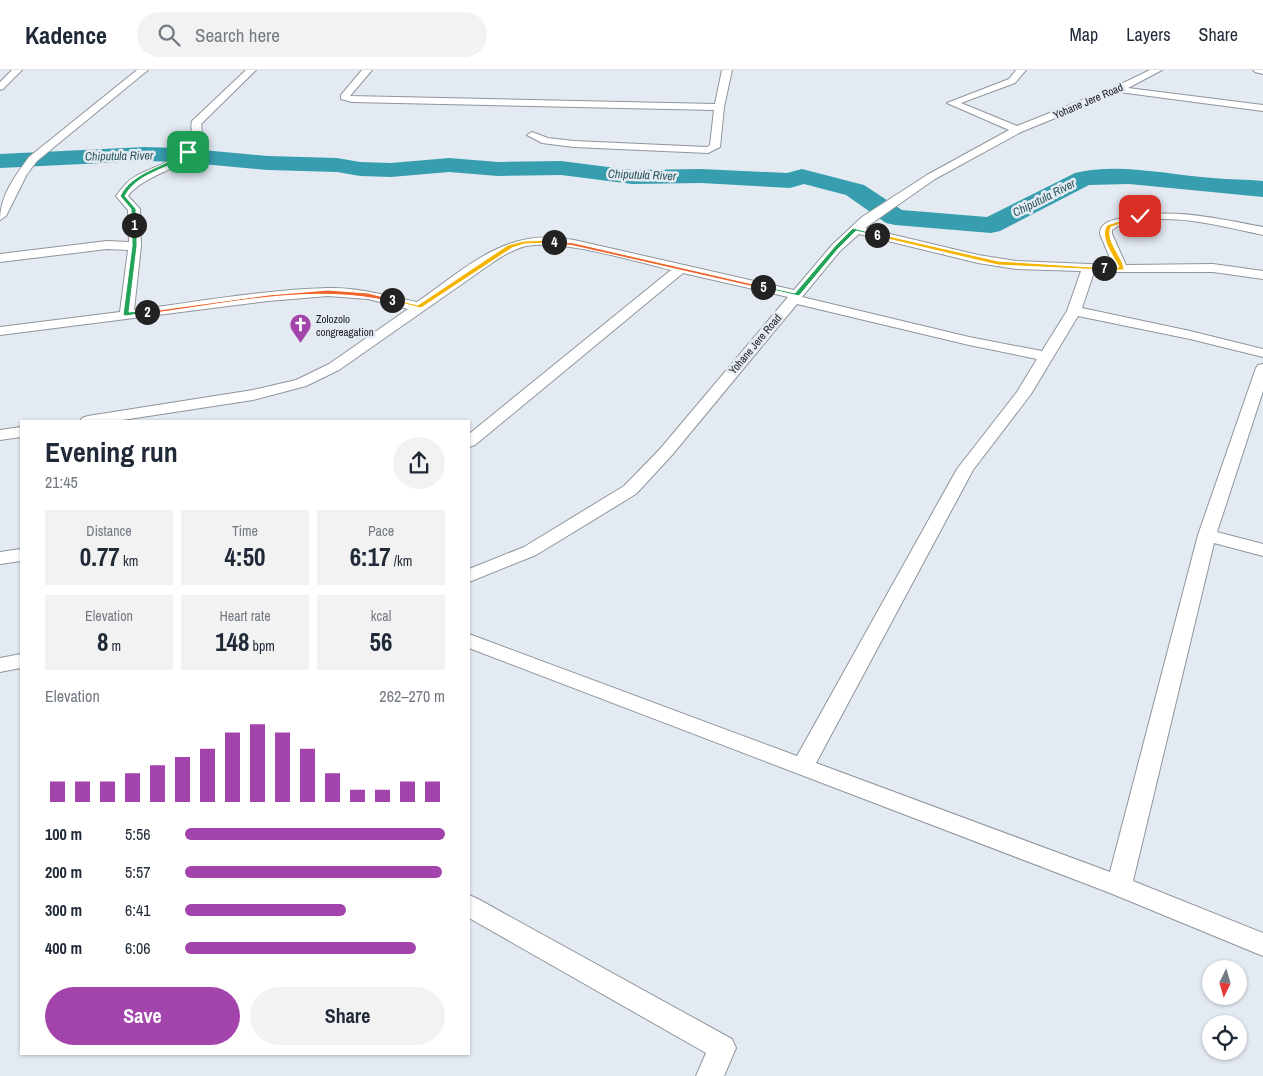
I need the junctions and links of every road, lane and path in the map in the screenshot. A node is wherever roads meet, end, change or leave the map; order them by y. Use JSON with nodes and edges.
{"nodes":[{"id":1,"x":17,"y":70,"type":"edge"},
{"id":2,"x":143,"y":70,"type":"edge"},
{"id":3,"x":251,"y":70,"type":"edge"},
{"id":4,"x":367,"y":70,"type":"edge"},
{"id":5,"x":727,"y":70,"type":"edge"},
{"id":6,"x":1021,"y":70,"type":"edge"},
{"id":7,"x":1157,"y":70,"type":"edge"},
{"id":8,"x":1258,"y":70,"type":"edge"},
{"id":9,"x":1263,"y":70,"type":"edge"},
{"id":10,"x":0,"y":87,"type":"edge"},
{"id":11,"x":1118,"y":89,"type":"junction"},
{"id":12,"x":719,"y":107,"type":"junction"},
{"id":13,"x":1263,"y":108,"type":"edge"},
{"id":14,"x":1017,"y":130,"type":"junction"},
{"id":15,"x":532,"y":135,"type":"dead end"},
{"id":16,"x":0,"y":216,"type":"edge"},
{"id":17,"x":855,"y":229,"type":"junction"},
{"id":18,"x":1263,"y":231,"type":"edge"},
{"id":19,"x":135,"y":246,"type":"junction"},
{"id":20,"x":0,"y":258,"type":"edge"},
{"id":21,"x":681,"y":268,"type":"junction"},
{"id":22,"x":1089,"y":268,"type":"junction"},
{"id":23,"x":1122,"y":269,"type":"junction"},
{"id":24,"x":1263,"y":275,"type":"edge"},
{"id":25,"x":795,"y":297,"type":"junction"},
{"id":26,"x":419,"y":307,"type":"junction"},
{"id":27,"x":1074,"y":310,"type":"junction"},
{"id":28,"x":126,"y":315,"type":"junction"},
{"id":29,"x":0,"y":331,"type":"edge"},
{"id":30,"x":1263,"y":353,"type":"edge"},
{"id":31,"x":1046,"y":356,"type":"junction"},
{"id":32,"x":1263,"y":368,"type":"edge"},
{"id":33,"x":94,"y":420,"type":"edge"},
{"id":34,"x":20,"y":432,"type":"edge"},
{"id":35,"x":0,"y":435,"type":"edge"},
{"id":36,"x":470,"y":441,"type":"edge"},
{"id":37,"x":1207,"y":535,"type":"junction"},
{"id":38,"x":1263,"y":550,"type":"edge"},
{"id":39,"x":20,"y":555,"type":"edge"},
{"id":40,"x":0,"y":558,"type":"edge"},
{"id":41,"x":470,"y":576,"type":"edge"},
{"id":42,"x":470,"y":641,"type":"edge"},
{"id":43,"x":20,"y":662,"type":"edge"},
{"id":44,"x":0,"y":666,"type":"edge"},
{"id":45,"x":802,"y":767,"type":"junction"},
{"id":46,"x":1119,"y":886,"type":"junction"},
{"id":47,"x":470,"y":907,"type":"edge"},
{"id":48,"x":1263,"y":945,"type":"edge"},
{"id":49,"x":710,"y":1076,"type":"edge"}],
"edges":[{"from":1,"to":10,"type":"street"},
{"from":2,"to":16,"type":"street"},
{"from":3,"to":19,"type":"street"},
{"from":4,"to":12,"type":"street"},
{"from":5,"to":12,"type":"street"},
{"from":6,"to":14,"type":"street"},
{"from":7,"to":11,"type":"street","name":"Yohane Jere Road"},
{"from":8,"to":9,"type":"street"},
{"from":11,"to":13,"type":"street"},
{"from":11,"to":14,"type":"street","name":"Yohane Jere Road"},
{"from":12,"to":15,"type":"street"},
{"from":14,"to":17,"type":"street","name":"Yohane Jere Road"},
{"from":17,"to":22,"type":"street"},
{"from":17,"to":25,"type":"street","name":"Yohane Jere Road"},
{"from":18,"to":23,"type":"street"},
{"from":19,"to":20,"type":"street"},
{"from":19,"to":28,"type":"street"},
{"from":21,"to":25,"type":"street"},
{"from":21,"to":26,"type":"street"},
{"from":21,"to":36,"type":"street"},
{"from":22,"to":23,"type":"street"},
{"from":22,"to":27,"type":"street"},
{"from":23,"to":24,"type":"street"},
{"from":25,"to":31,"type":"street"},
{"from":25,"to":41,"type":"street","name":"Yohane Jere Road"},
{"from":26,"to":28,"type":"street"},
{"from":26,"to":33,"type":"street"},
{"from":27,"to":30,"type":"street"},
{"from":27,"to":31,"type":"street"},
{"from":28,"to":29,"type":"street"},
{"from":31,"to":45,"type":"street"},
{"from":32,"to":37,"type":"street"},
{"from":34,"to":35,"type":"street"},
{"from":37,"to":38,"type":"street"},
{"from":37,"to":46,"type":"street"},
{"from":39,"to":40,"type":"street"},
{"from":42,"to":45,"type":"street"},
{"from":43,"to":44,"type":"street"},
{"from":45,"to":46,"type":"street"},
{"from":46,"to":48,"type":"street"},
{"from":47,"to":49,"type":"street"}]}
